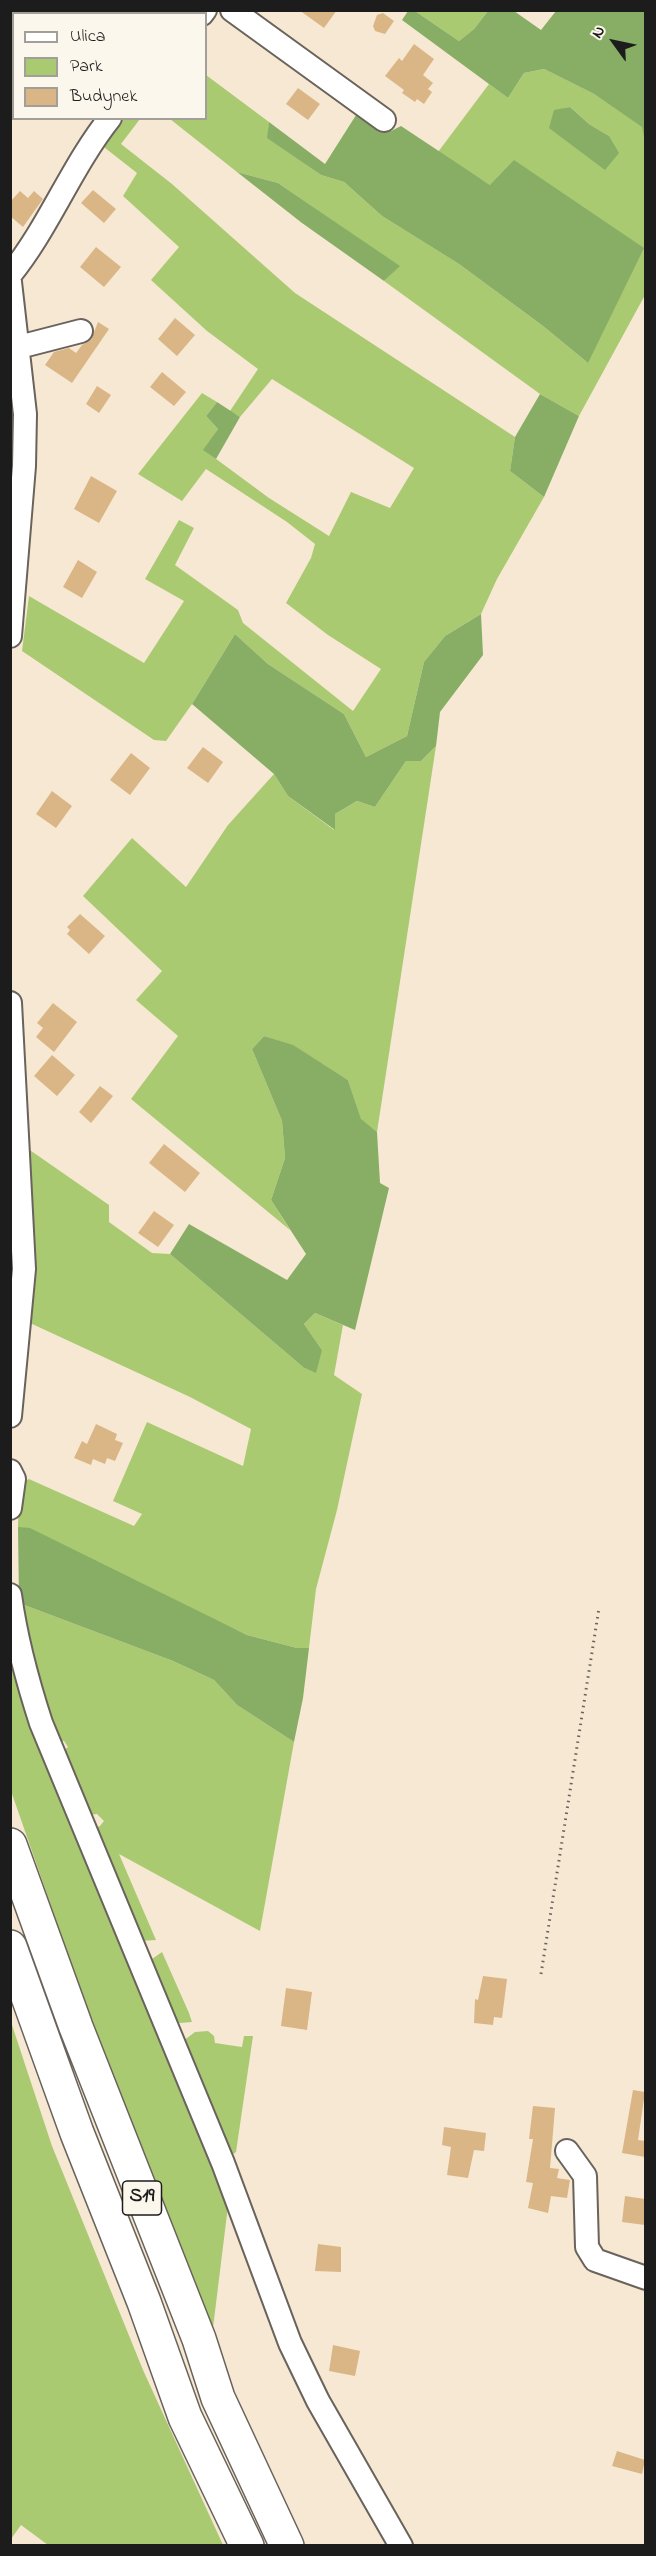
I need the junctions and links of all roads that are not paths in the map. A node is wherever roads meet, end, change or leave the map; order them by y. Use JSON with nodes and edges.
{"nodes":[{"id":1,"x":232,"y":10,"type":"edge"},
{"id":2,"x":109,"y":120,"type":"edge"},
{"id":3,"x":384,"y":120,"type":"dead end"},
{"id":4,"x":10,"y":275,"type":"edge"},
{"id":5,"x":10,"y":282,"type":"edge"},
{"id":6,"x":81,"y":331,"type":"dead end"},
{"id":7,"x":19,"y":346,"type":"junction"},
{"id":8,"x":10,"y":636,"type":"edge"},
{"id":9,"x":10,"y":1003,"type":"edge"},
{"id":10,"x":10,"y":1416,"type":"edge"},
{"id":11,"x":10,"y":1471,"type":"edge"},
{"id":12,"x":10,"y":1508,"type":"edge"},
{"id":13,"x":10,"y":1594,"type":"edge"},
{"id":14,"x":10,"y":1845,"type":"edge"},
{"id":15,"x":10,"y":1947,"type":"edge"},
{"id":16,"x":567,"y":2151,"type":"dead end"},
{"id":17,"x":645,"y":2278,"type":"edge"},
{"id":18,"x":247,"y":2546,"type":"edge"},
{"id":19,"x":287,"y":2546,"type":"edge"},
{"id":20,"x":401,"y":2546,"type":"edge"}],
"edges":[{"from":1,"to":3,"type":"street"},
{"from":2,"to":4,"type":"street"},
{"from":5,"to":7,"type":"street"},
{"from":6,"to":7,"type":"street"},
{"from":7,"to":8,"type":"street"},
{"from":9,"to":10,"type":"street"},
{"from":11,"to":12,"type":"street"},
{"from":13,"to":20,"type":"street"},
{"from":14,"to":19,"type":"highway","number":"S19"},
{"from":15,"to":18,"type":"highway","number":"S19"},
{"from":16,"to":17,"type":"street"}]}
